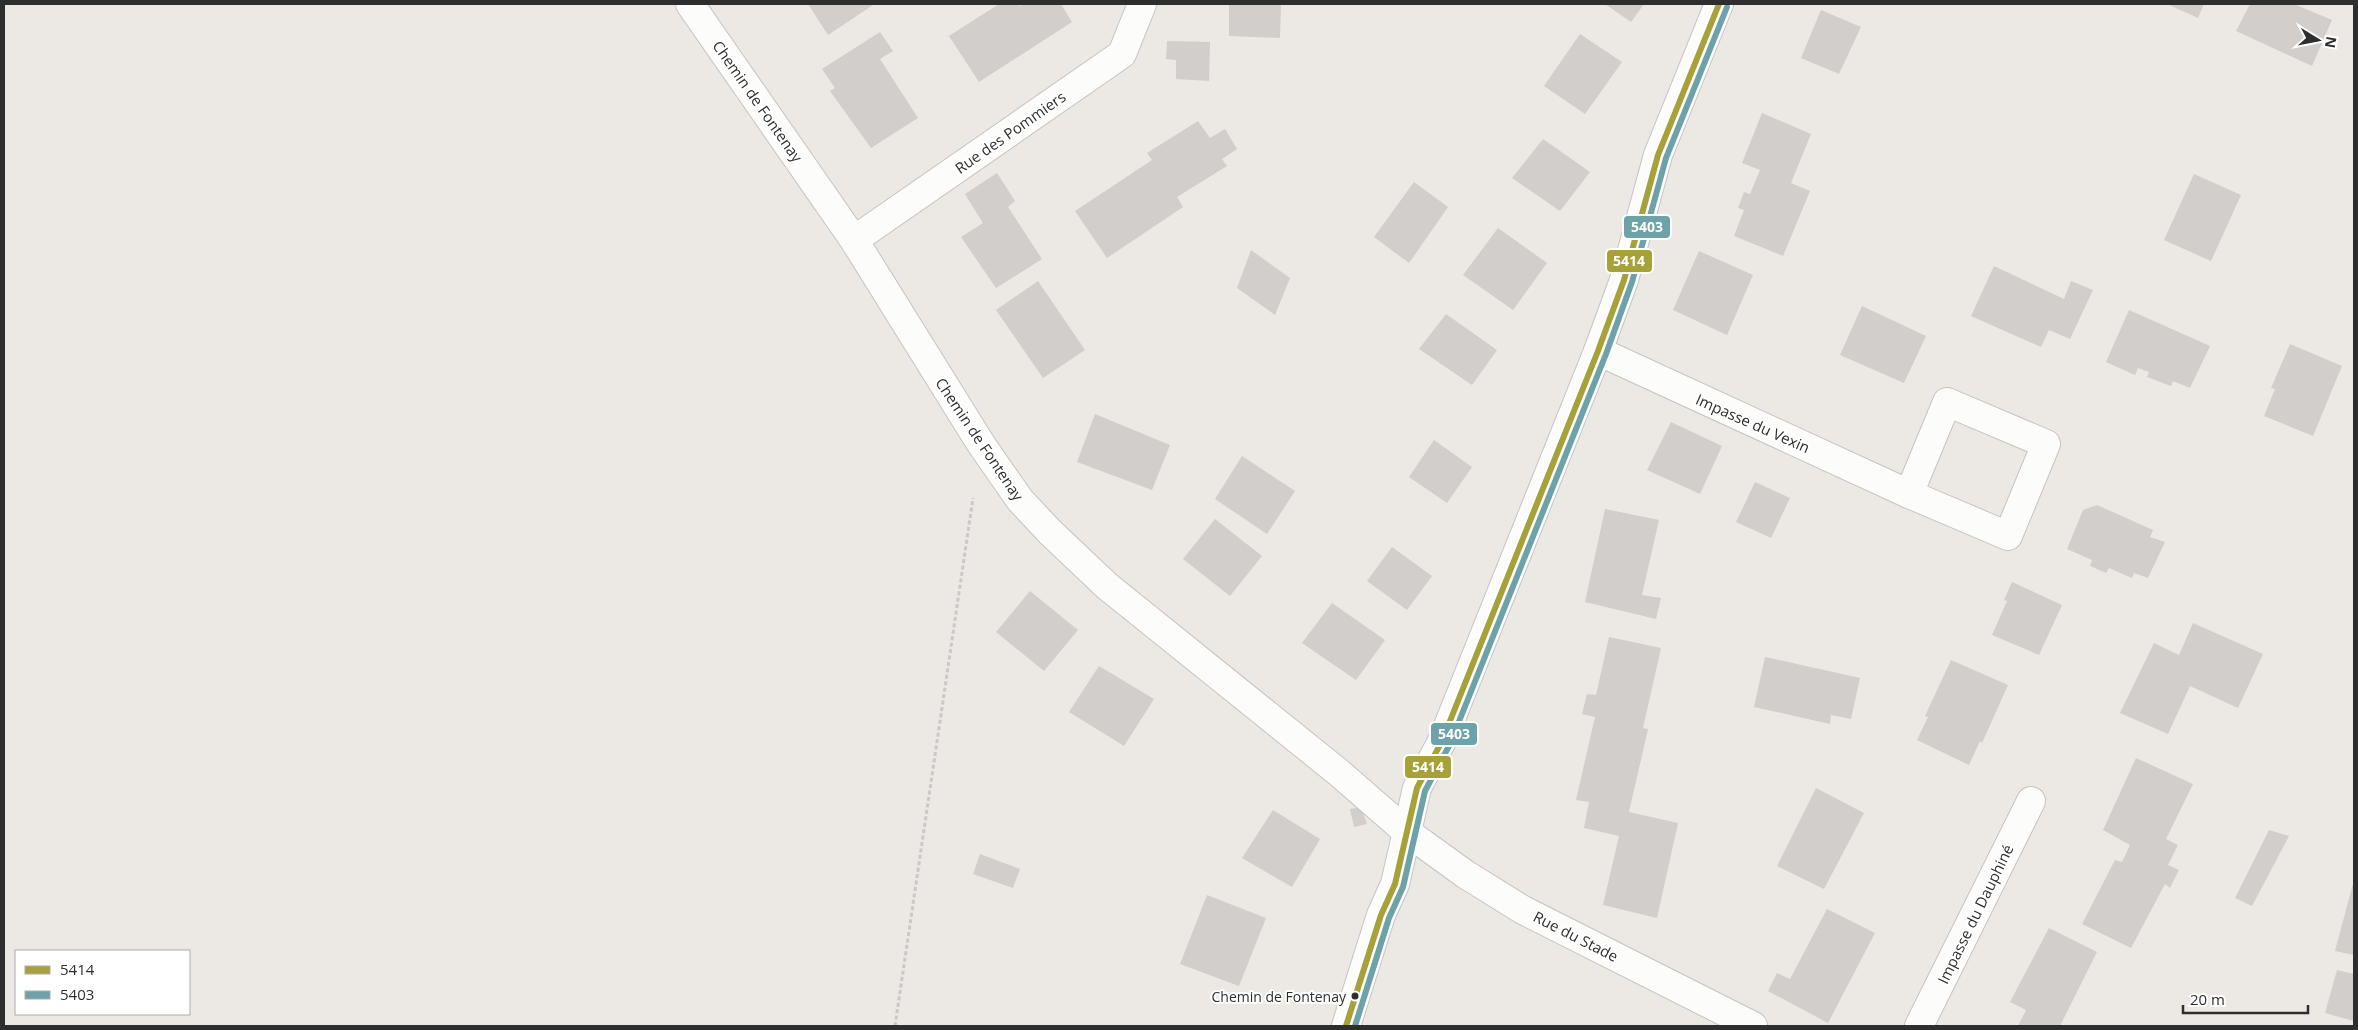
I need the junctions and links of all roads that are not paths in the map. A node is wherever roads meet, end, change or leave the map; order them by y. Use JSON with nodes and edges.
{"nodes":[{"id":1,"x":690,"y":4,"type":"edge"},
{"id":2,"x":1142,"y":4,"type":"edge"},
{"id":3,"x":1719,"y":4,"type":"edge"},
{"id":4,"x":854,"y":240,"type":"junction"},
{"id":5,"x":1598,"y":351,"type":"junction"},
{"id":6,"x":1908,"y":494,"type":"junction"},
{"id":7,"x":2032,"y":801,"type":"dead end"},
{"id":8,"x":1407,"y":832,"type":"junction"},
{"id":9,"x":1346,"y":1026,"type":"edge"},
{"id":10,"x":1753,"y":1026,"type":"edge"},
{"id":11,"x":1919,"y":1026,"type":"edge"}],
"edges":[{"from":1,"to":4,"type":"street","name":"Chemin de Fontenay"},
{"from":2,"to":4,"type":"street","name":"Rue des Pommiers"},
{"from":3,"to":5,"type":"street"},
{"from":4,"to":8,"type":"street","name":"Chemin de Fontenay"},
{"from":5,"to":6,"type":"street","name":"Impasse du Vexin"},
{"from":5,"to":8,"type":"street"},
{"from":6,"to":6,"type":"street","name":"Impasse du Vexin"},
{"from":7,"to":11,"type":"street","name":"Impasse du Dauphiné"},
{"from":8,"to":9,"type":"street"},
{"from":8,"to":10,"type":"street","name":"Rue du Stade"}]}
